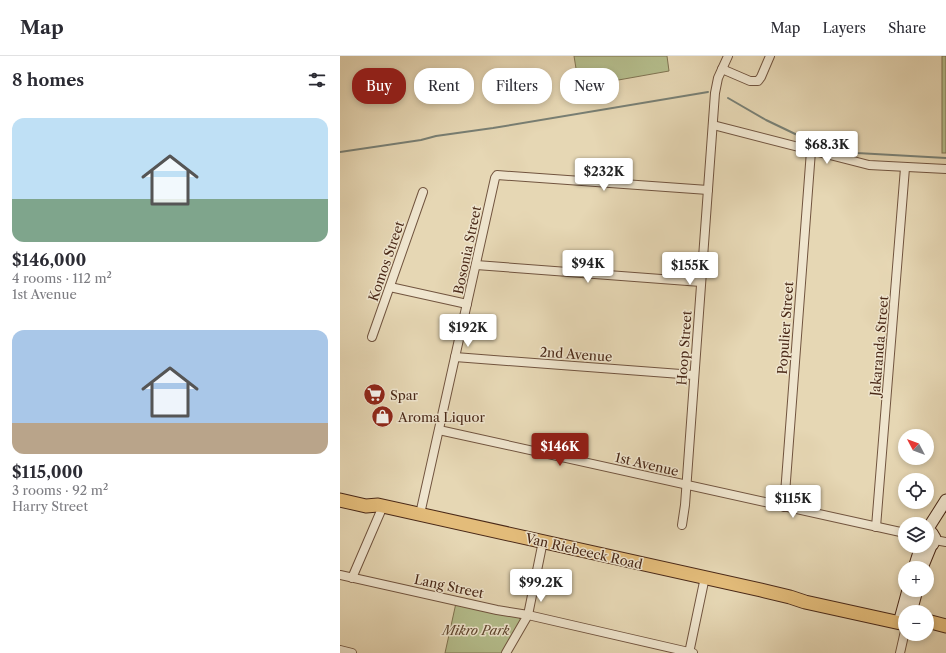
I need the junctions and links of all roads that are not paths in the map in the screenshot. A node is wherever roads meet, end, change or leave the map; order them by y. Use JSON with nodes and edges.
{"nodes":[{"id":1,"x":728,"y":56,"type":"edge"},
{"id":2,"x":770,"y":56,"type":"edge"},
{"id":3,"x":722,"y":69,"type":"junction"},
{"id":4,"x":713,"y":125,"type":"junction"},
{"id":5,"x":811,"y":151,"type":"junction"},
{"id":6,"x":905,"y":168,"type":"junction"},
{"id":7,"x":946,"y":168,"type":"edge"},
{"id":8,"x":708,"y":190,"type":"junction"},
{"id":9,"x":423,"y":192,"type":"dead end"},
{"id":10,"x":476,"y":265,"type":"junction"},
{"id":11,"x":701,"y":282,"type":"junction"},
{"id":12,"x":390,"y":286,"type":"junction"},
{"id":13,"x":467,"y":304,"type":"junction"},
{"id":14,"x":372,"y":337,"type":"dead end"},
{"id":15,"x":455,"y":357,"type":"junction"},
{"id":16,"x":694,"y":375,"type":"junction"},
{"id":17,"x":439,"y":430,"type":"junction"},
{"id":18,"x":686,"y":485,"type":"junction"},
{"id":19,"x":340,"y":492,"type":"edge"},
{"id":20,"x":340,"y":500,"type":"edge"},
{"id":21,"x":945,"y":501,"type":"edge"},
{"id":22,"x":380,"y":506,"type":"junction"},
{"id":23,"x":784,"y":507,"type":"junction"},
{"id":24,"x":420,"y":514,"type":"junction"},
{"id":25,"x":682,"y":525,"type":"dead end"},
{"id":26,"x":876,"y":527,"type":"junction"},
{"id":27,"x":898,"y":532,"type":"edge"},
{"id":28,"x":934,"y":532,"type":"edge"},
{"id":29,"x":543,"y":541,"type":"junction"},
{"id":30,"x":340,"y":575,"type":"edge"},
{"id":31,"x":706,"y":577,"type":"junction"},
{"id":32,"x":352,"y":578,"type":"junction"},
{"id":33,"x":528,"y":615,"type":"junction"},
{"id":34,"x":898,"y":620,"type":"edge"},
{"id":35,"x":934,"y":623,"type":"edge"},
{"id":36,"x":946,"y":626,"type":"edge"},
{"id":37,"x":934,"y":632,"type":"edge"},
{"id":38,"x":946,"y":635,"type":"edge"},
{"id":39,"x":902,"y":641,"type":"edge"},
{"id":40,"x":340,"y":650,"type":"edge"},
{"id":41,"x":352,"y":653,"type":"edge"},
{"id":42,"x":506,"y":653,"type":"edge"},
{"id":43,"x":691,"y":653,"type":"edge"},
{"id":44,"x":900,"y":653,"type":"edge"}],
"edges":[{"from":1,"to":3,"type":"street","name":"Hoop Street"},
{"from":2,"to":3,"type":"street"},
{"from":3,"to":4,"type":"street","name":"Hoop Street"},
{"from":4,"to":5,"type":"street"},
{"from":4,"to":8,"type":"street","name":"Hoop Street"},
{"from":5,"to":6,"type":"street"},
{"from":5,"to":23,"type":"street","name":"Populier Street"},
{"from":6,"to":7,"type":"street"},
{"from":6,"to":26,"type":"street","name":"Jakaranda Street"},
{"from":8,"to":10,"type":"street","name":"Bosonia Street"},
{"from":8,"to":11,"type":"street","name":"Hoop Street"},
{"from":9,"to":12,"type":"street","name":"Komos Street"},
{"from":10,"to":11,"type":"street"},
{"from":10,"to":13,"type":"street","name":"Bosonia Street"},
{"from":11,"to":16,"type":"street","name":"Hoop Street"},
{"from":12,"to":13,"type":"street"},
{"from":12,"to":14,"type":"street","name":"Komos Street"},
{"from":13,"to":15,"type":"street","name":"Bosonia Street"},
{"from":15,"to":16,"type":"street","name":"2nd Avenue"},
{"from":15,"to":17,"type":"street","name":"Bosonia Street"},
{"from":16,"to":18,"type":"street","name":"Hoop Street"},
{"from":17,"to":18,"type":"street","name":"1st Avenue"},
{"from":17,"to":24,"type":"street","name":"Bosonia Street"},
{"from":18,"to":23,"type":"street","name":"1st Avenue"},
{"from":18,"to":25,"type":"street","name":"Hoop Street"},
{"from":19,"to":22,"type":"main road","name":"Van Riebeeck Road"},
{"from":20,"to":22,"type":"main road","name":"Van Riebeeck Road"},
{"from":21,"to":28,"type":"street"},
{"from":22,"to":24,"type":"main road","name":"Van Riebeeck Road"},
{"from":22,"to":32,"type":"street"},
{"from":23,"to":26,"type":"street","name":"1st Avenue"},
{"from":24,"to":29,"type":"main road","name":"Van Riebeeck Road"},
{"from":26,"to":27,"type":"street","name":"1st Avenue"},
{"from":29,"to":31,"type":"main road","name":"Van Riebeeck Road"},
{"from":29,"to":33,"type":"street"},
{"from":30,"to":32,"type":"street","name":"Lang Street"},
{"from":31,"to":34,"type":"main road","name":"Van Riebeeck Road"},
{"from":31,"to":43,"type":"street"},
{"from":32,"to":33,"type":"street","name":"Lang Street"},
{"from":33,"to":42,"type":"street"},
{"from":33,"to":43,"type":"street","name":"Lang Street"},
{"from":35,"to":36,"type":"main road"},
{"from":37,"to":38,"type":"main road"},
{"from":39,"to":44,"type":"street"},
{"from":40,"to":41,"type":"street"}]}
